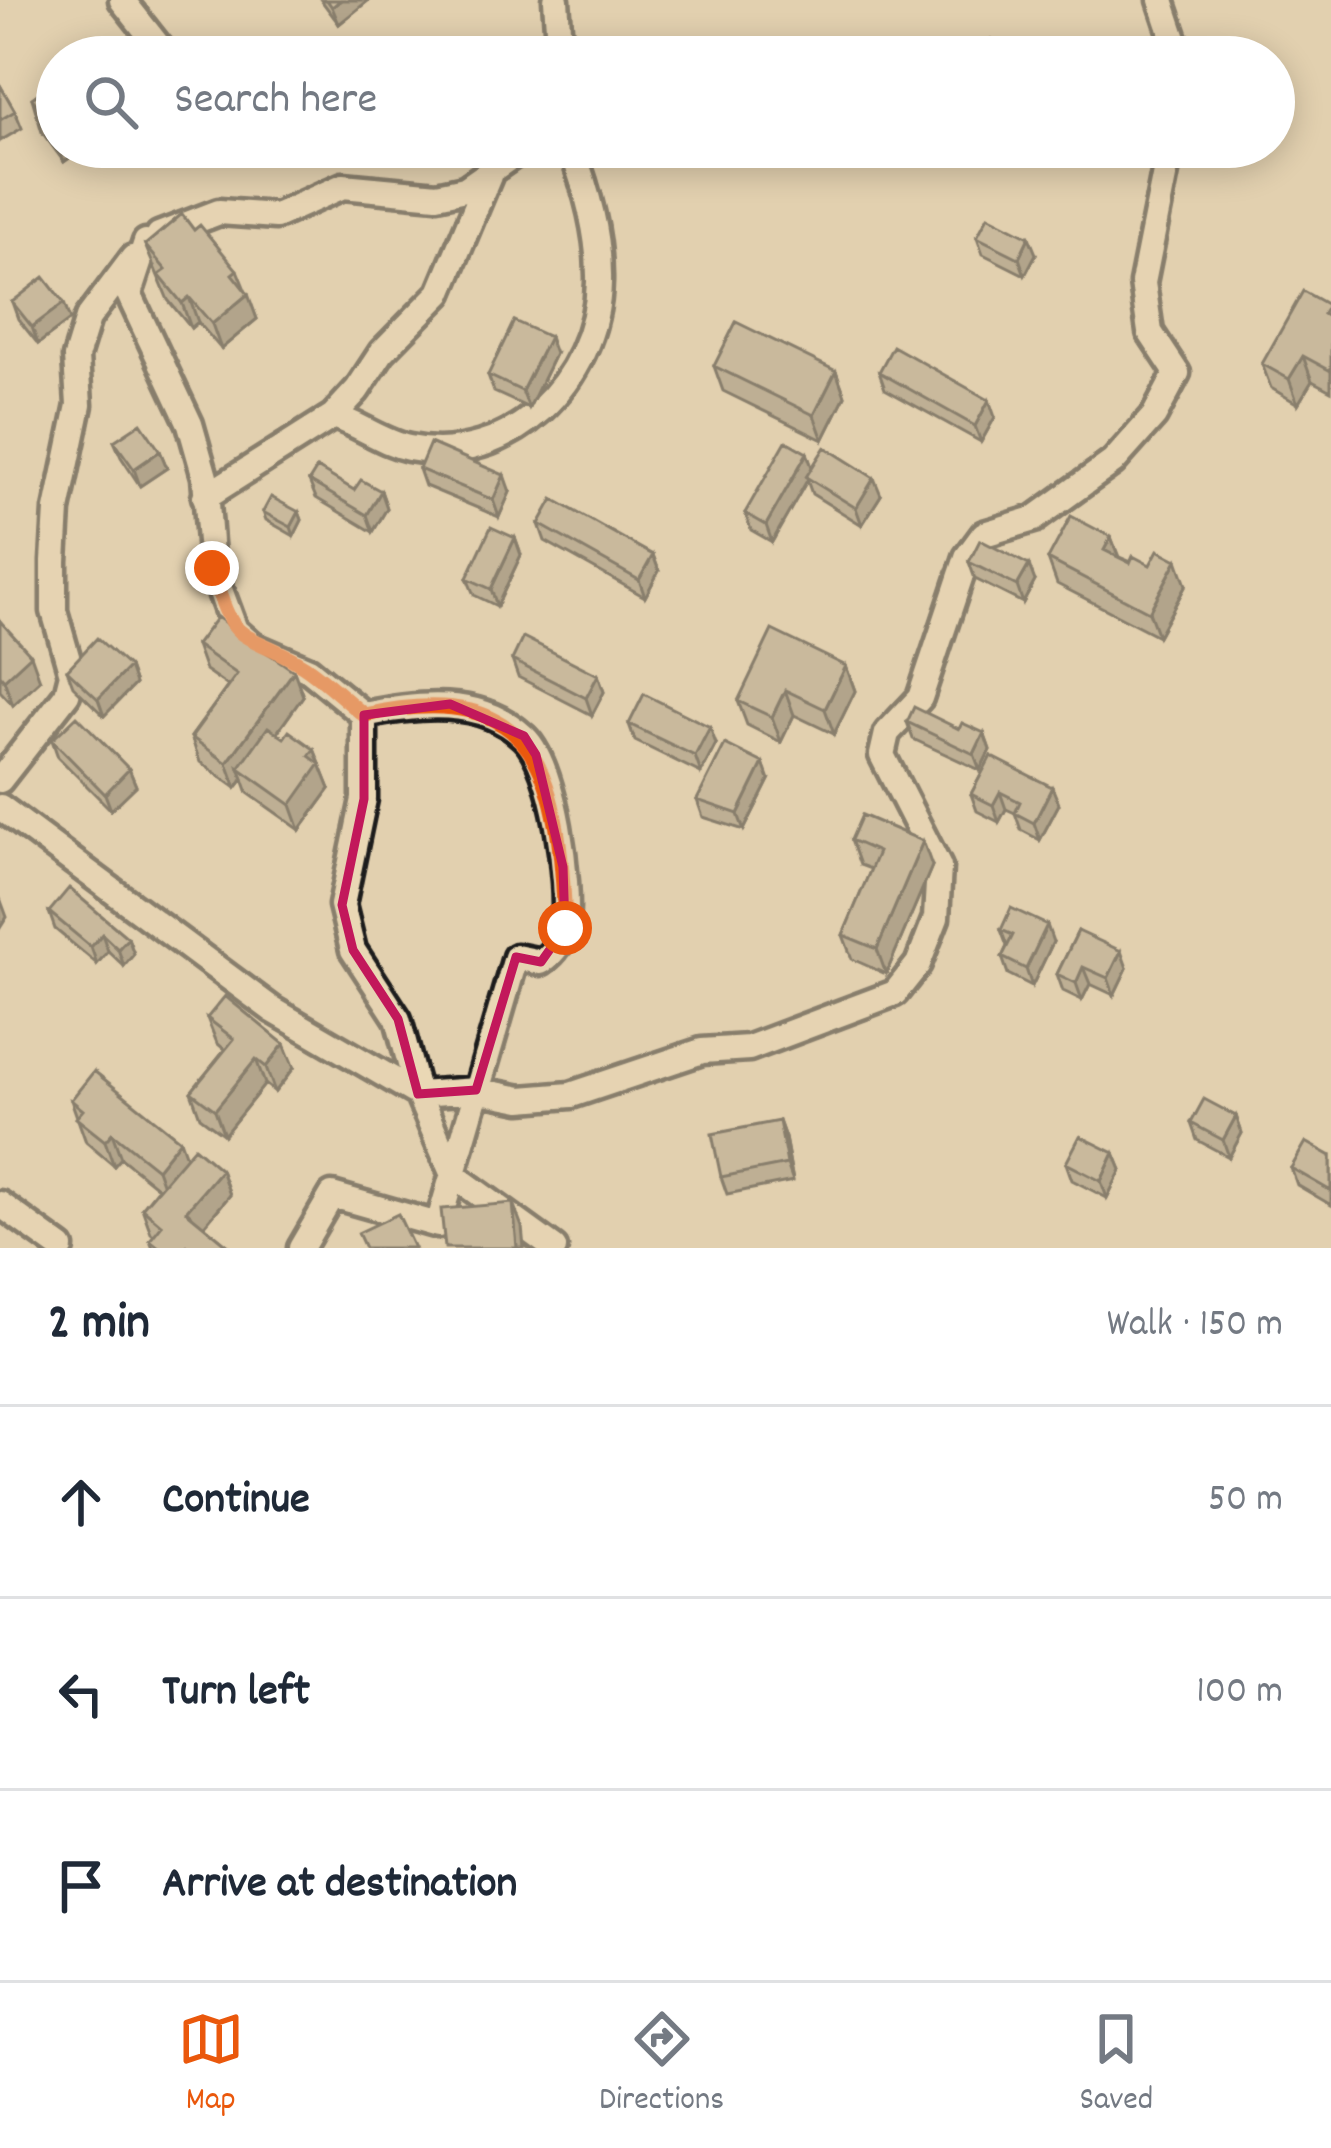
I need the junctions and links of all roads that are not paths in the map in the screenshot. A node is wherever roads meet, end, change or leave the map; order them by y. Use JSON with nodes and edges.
{"nodes":[{"id":1,"x":122,"y":0,"type":"edge"},
{"id":2,"x":556,"y":0,"type":"edge"},
{"id":3,"x":1161,"y":0,"type":"edge"},
{"id":4,"x":150,"y":36,"type":"edge"},
{"id":5,"x":559,"y":36,"type":"edge"},
{"id":6,"x":1173,"y":36,"type":"edge"},
{"id":7,"x":499,"y":168,"type":"edge"},
{"id":8,"x":578,"y":168,"type":"edge"},
{"id":9,"x":1166,"y":168,"type":"edge"},
{"id":10,"x":489,"y":176,"type":"junction"},
{"id":11,"x":146,"y":242,"type":"junction"},
{"id":12,"x":333,"y":416,"type":"junction"},
{"id":13,"x":205,"y":497,"type":"junction"},
{"id":14,"x":364,"y":715,"type":"junction"},
{"id":15,"x":0,"y":780,"type":"edge"},
{"id":16,"x":0,"y":807,"type":"edge"},
{"id":17,"x":476,"y":1090,"type":"junction"},
{"id":18,"x":418,"y":1094,"type":"junction"},
{"id":19,"x":453,"y":1175,"type":"junction"},
{"id":20,"x":0,"y":1204,"type":"edge"},
{"id":21,"x":61,"y":1248,"type":"edge"},
{"id":22,"x":301,"y":1248,"type":"edge"},
{"id":23,"x":554,"y":1248,"type":"edge"}],
"edges":[{"from":1,"to":4,"type":"street"},
{"from":2,"to":5,"type":"street"},
{"from":3,"to":6,"type":"street"},
{"from":7,"to":10,"type":"street"},
{"from":8,"to":12,"type":"street"},
{"from":9,"to":17,"type":"street"},
{"from":10,"to":11,"type":"street"},
{"from":10,"to":12,"type":"street"},
{"from":11,"to":13,"type":"street"},
{"from":11,"to":15,"type":"street"},
{"from":12,"to":13,"type":"street"},
{"from":13,"to":14,"type":"street"},
{"from":14,"to":17,"type":"street"},
{"from":14,"to":18,"type":"street"},
{"from":16,"to":18,"type":"street"},
{"from":17,"to":18,"type":"street"},
{"from":17,"to":19,"type":"street"},
{"from":18,"to":19,"type":"street"},
{"from":19,"to":22,"type":"street"},
{"from":19,"to":23,"type":"street"},
{"from":20,"to":21,"type":"street"}]}
